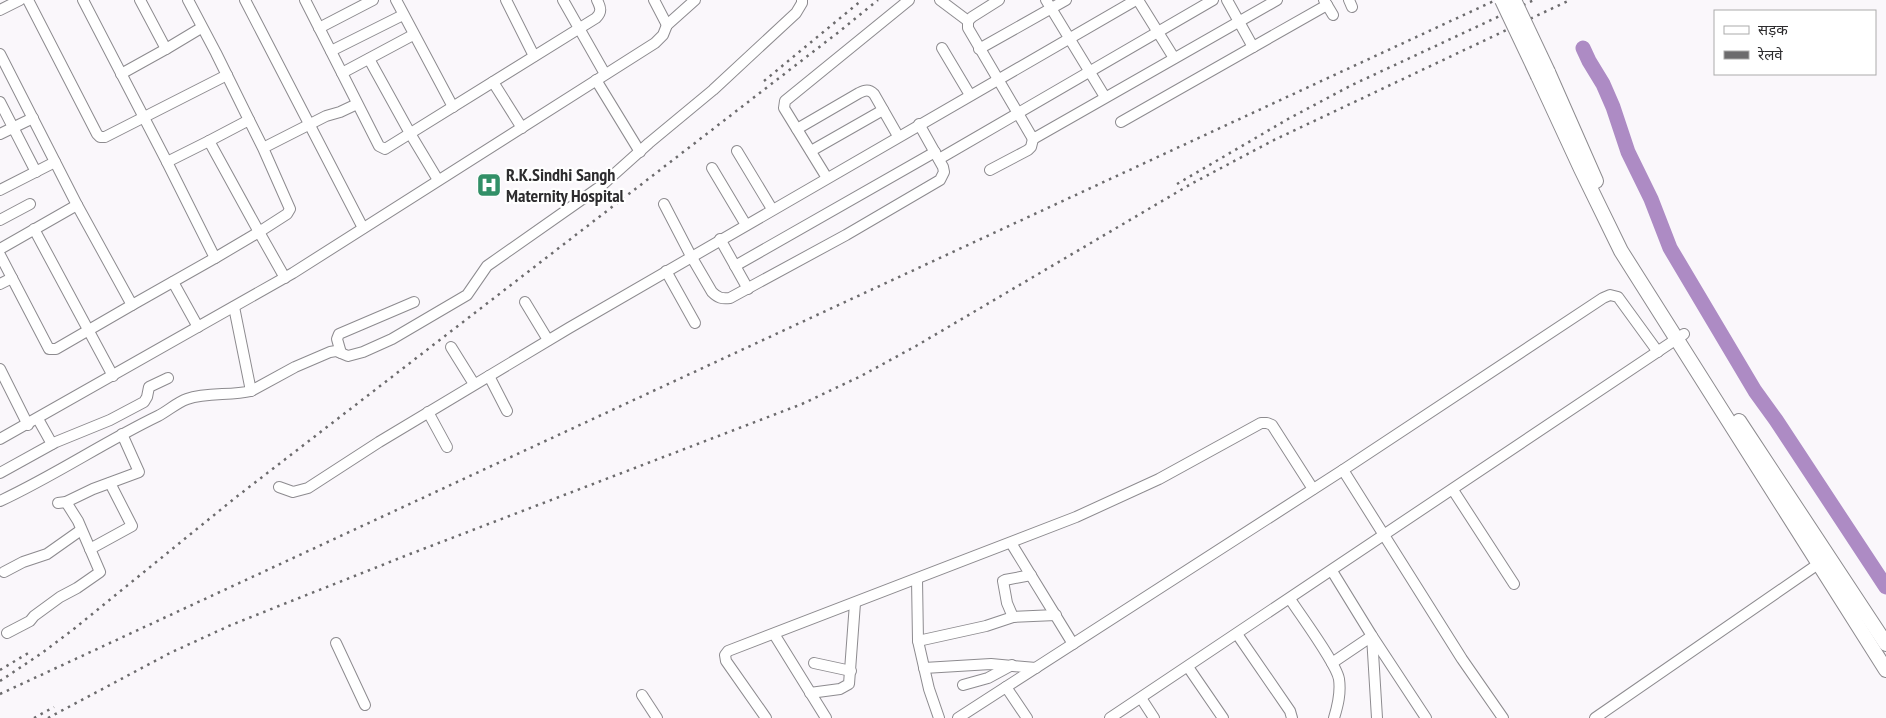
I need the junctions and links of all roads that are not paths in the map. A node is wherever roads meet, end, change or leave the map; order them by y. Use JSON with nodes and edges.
{"nodes":[{"id":1,"x":20,"y":0,"type":"edge"},
{"id":2,"x":28,"y":0,"type":"edge"},
{"id":3,"x":83,"y":0,"type":"edge"},
{"id":4,"x":140,"y":0,"type":"edge"},
{"id":5,"x":245,"y":0,"type":"edge"},
{"id":6,"x":305,"y":0,"type":"edge"},
{"id":7,"x":373,"y":0,"type":"edge"},
{"id":8,"x":396,"y":0,"type":"edge"},
{"id":9,"x":506,"y":0,"type":"edge"},
{"id":10,"x":563,"y":0,"type":"edge"},
{"id":11,"x":597,"y":0,"type":"edge"},
{"id":12,"x":654,"y":0,"type":"edge"},
{"id":13,"x":695,"y":0,"type":"edge"},
{"id":14,"x":802,"y":0,"type":"edge"},
{"id":15,"x":909,"y":0,"type":"edge"},
{"id":16,"x":940,"y":0,"type":"edge"},
{"id":17,"x":999,"y":0,"type":"edge"},
{"id":18,"x":1066,"y":0,"type":"edge"},
{"id":19,"x":1137,"y":0,"type":"edge"},
{"id":20,"x":1213,"y":0,"type":"edge"},
{"id":21,"x":1227,"y":0,"type":"edge"},
{"id":22,"x":1277,"y":0,"type":"edge"},
{"id":23,"x":1502,"y":0,"type":"edge"},
{"id":24,"x":1514,"y":0,"type":"edge"},
{"id":25,"x":191,"y":1,"type":"edge"},
{"id":26,"x":1325,"y":2,"type":"edge"},
{"id":27,"x":1048,"y":4,"type":"edge"},
{"id":28,"x":0,"y":10,"type":"edge"},
{"id":29,"x":403,"y":14,"type":"junction"},
{"id":30,"x":1333,"y":16,"type":"dead end"},
{"id":31,"x":968,"y":21,"type":"junction"},
{"id":32,"x":1239,"y":22,"type":"junction"},
{"id":33,"x":667,"y":25,"type":"junction"},
{"id":34,"x":201,"y":28,"type":"junction"},
{"id":35,"x":319,"y":28,"type":"junction"},
{"id":36,"x":578,"y":28,"type":"junction"},
{"id":37,"x":1158,"y":33,"type":"junction"},
{"id":38,"x":413,"y":35,"type":"junction"},
{"id":39,"x":1068,"y":38,"type":"junction"},
{"id":40,"x":1253,"y":47,"type":"junction"},
{"id":41,"x":942,"y":48,"type":"dead end"},
{"id":42,"x":979,"y":48,"type":"junction"},
{"id":43,"x":166,"y":49,"type":"junction"},
{"id":44,"x":331,"y":51,"type":"junction"},
{"id":45,"x":0,"y":54,"type":"edge"},
{"id":46,"x":534,"y":56,"type":"junction"},
{"id":47,"x":1174,"y":58,"type":"junction"},
{"id":48,"x":369,"y":59,"type":"junction"},
{"id":49,"x":1090,"y":72,"type":"junction"},
{"id":50,"x":342,"y":73,"type":"junction"},
{"id":51,"x":121,"y":74,"type":"junction"},
{"id":52,"x":605,"y":74,"type":"junction"},
{"id":53,"x":1543,"y":74,"type":"junction"},
{"id":54,"x":227,"y":75,"type":"junction"},
{"id":55,"x":596,"y":80,"type":"junction"},
{"id":56,"x":998,"y":80,"type":"junction"},
{"id":57,"x":493,"y":82,"type":"junction"},
{"id":58,"x":970,"y":95,"type":"junction"},
{"id":59,"x":1105,"y":97,"type":"junction"},
{"id":60,"x":0,"y":102,"type":"edge"},
{"id":61,"x":357,"y":104,"type":"junction"},
{"id":62,"x":453,"y":107,"type":"junction"},
{"id":63,"x":883,"y":110,"type":"junction"},
{"id":64,"x":1017,"y":112,"type":"junction"},
{"id":65,"x":33,"y":118,"type":"junction"},
{"id":66,"x":144,"y":118,"type":"junction"},
{"id":67,"x":248,"y":120,"type":"junction"},
{"id":68,"x":1121,"y":122,"type":"dead end"},
{"id":69,"x":309,"y":124,"type":"junction"},
{"id":70,"x":919,"y":124,"type":"junction"},
{"id":71,"x":13,"y":128,"type":"junction"},
{"id":72,"x":522,"y":128,"type":"junction"},
{"id":73,"x":797,"y":128,"type":"junction"},
{"id":74,"x":0,"y":134,"type":"edge"},
{"id":75,"x":411,"y":135,"type":"junction"},
{"id":76,"x":898,"y":136,"type":"junction"},
{"id":77,"x":1033,"y":139,"type":"junction"},
{"id":78,"x":208,"y":141,"type":"junction"},
{"id":79,"x":263,"y":148,"type":"junction"},
{"id":80,"x":737,"y":151,"type":"dead end"},
{"id":81,"x":811,"y":151,"type":"junction"},
{"id":82,"x":640,"y":152,"type":"junction"},
{"id":83,"x":937,"y":155,"type":"junction"},
{"id":84,"x":55,"y":162,"type":"junction"},
{"id":85,"x":167,"y":162,"type":"junction"},
{"id":86,"x":712,"y":168,"type":"dead end"},
{"id":87,"x":990,"y":170,"type":"dead end"},
{"id":88,"x":36,"y":172,"type":"junction"},
{"id":89,"x":827,"y":178,"type":"junction"},
{"id":90,"x":438,"y":180,"type":"junction"},
{"id":91,"x":0,"y":190,"type":"edge"},
{"id":92,"x":30,"y":204,"type":"dead end"},
{"id":93,"x":664,"y":204,"type":"dead end"},
{"id":94,"x":77,"y":205,"type":"junction"},
{"id":95,"x":772,"y":209,"type":"junction"},
{"id":96,"x":0,"y":220,"type":"edge"},
{"id":97,"x":746,"y":224,"type":"junction"},
{"id":98,"x":363,"y":228,"type":"junction"},
{"id":99,"x":34,"y":229,"type":"junction"},
{"id":100,"x":259,"y":232,"type":"junction"},
{"id":101,"x":720,"y":239,"type":"junction"},
{"id":102,"x":0,"y":248,"type":"edge"},
{"id":103,"x":0,"y":254,"type":"edge"},
{"id":104,"x":691,"y":256,"type":"junction"},
{"id":105,"x":215,"y":258,"type":"junction"},
{"id":106,"x":735,"y":266,"type":"junction"},
{"id":107,"x":666,"y":271,"type":"junction"},
{"id":108,"x":12,"y":278,"type":"junction"},
{"id":109,"x":285,"y":278,"type":"junction"},
{"id":110,"x":173,"y":282,"type":"junction"},
{"id":111,"x":0,"y":284,"type":"edge"},
{"id":112,"x":748,"y":289,"type":"junction"},
{"id":113,"x":414,"y":302,"type":"dead end"},
{"id":114,"x":525,"y":302,"type":"dead end"},
{"id":115,"x":132,"y":305,"type":"junction"},
{"id":116,"x":234,"y":307,"type":"junction"},
{"id":117,"x":695,"y":324,"type":"dead end"},
{"id":118,"x":198,"y":327,"type":"junction"},
{"id":119,"x":88,"y":331,"type":"junction"},
{"id":120,"x":1680,"y":337,"type":"junction"},
{"id":121,"x":548,"y":340,"type":"junction"},
{"id":122,"x":451,"y":347,"type":"dead end"},
{"id":123,"x":1658,"y":352,"type":"junction"},
{"id":124,"x":341,"y":353,"type":"junction"},
{"id":125,"x":0,"y":370,"type":"edge"},
{"id":126,"x":113,"y":376,"type":"junction"},
{"id":127,"x":489,"y":376,"type":"junction"},
{"id":128,"x":168,"y":378,"type":"dead end"},
{"id":129,"x":474,"y":384,"type":"junction"},
{"id":130,"x":251,"y":391,"type":"junction"},
{"id":131,"x":507,"y":411,"type":"dead end"},
{"id":132,"x":428,"y":412,"type":"junction"},
{"id":133,"x":38,"y":419,"type":"junction"},
{"id":134,"x":28,"y":425,"type":"junction"},
{"id":135,"x":122,"y":434,"type":"junction"},
{"id":136,"x":0,"y":439,"type":"edge"},
{"id":137,"x":52,"y":444,"type":"junction"},
{"id":138,"x":447,"y":447,"type":"dead end"},
{"id":139,"x":1343,"y":470,"type":"junction"},
{"id":140,"x":0,"y":474,"type":"edge"},
{"id":141,"x":110,"y":483,"type":"junction"},
{"id":142,"x":279,"y":487,"type":"dead end"},
{"id":143,"x":1313,"y":489,"type":"junction"},
{"id":144,"x":1453,"y":490,"type":"junction"},
{"id":145,"x":1,"y":498,"type":"edge"},
{"id":146,"x":82,"y":530,"type":"junction"},
{"id":147,"x":1383,"y":536,"type":"junction"},
{"id":148,"x":1011,"y":542,"type":"junction"},
{"id":149,"x":90,"y":550,"type":"junction"},
{"id":150,"x":1824,"y":560,"type":"junction"},
{"id":151,"x":1332,"y":571,"type":"junction"},
{"id":152,"x":4,"y":572,"type":"dead end"},
{"id":153,"x":1032,"y":576,"type":"junction"},
{"id":154,"x":917,"y":579,"type":"junction"},
{"id":155,"x":1514,"y":584,"type":"dead end"},
{"id":156,"x":1290,"y":599,"type":"junction"},
{"id":157,"x":855,"y":603,"type":"junction"},
{"id":158,"x":1056,"y":615,"type":"junction"},
{"id":159,"x":1013,"y":617,"type":"junction"},
{"id":160,"x":7,"y":633,"type":"dead end"},
{"id":161,"x":774,"y":634,"type":"junction"},
{"id":162,"x":1237,"y":634,"type":"junction"},
{"id":163,"x":1372,"y":636,"type":"junction"},
{"id":164,"x":918,"y":642,"type":"junction"},
{"id":165,"x":336,"y":643,"type":"dead end"},
{"id":166,"x":1073,"y":644,"type":"junction"},
{"id":167,"x":1886,"y":644,"type":"edge"},
{"id":168,"x":814,"y":663,"type":"dead end"},
{"id":169,"x":1332,"y":663,"type":"junction"},
{"id":170,"x":1012,"y":665,"type":"junction"},
{"id":171,"x":1188,"y":667,"type":"junction"},
{"id":172,"x":924,"y":668,"type":"junction"},
{"id":173,"x":1036,"y":668,"type":"junction"},
{"id":174,"x":1886,"y":670,"type":"edge"},
{"id":175,"x":851,"y":671,"type":"junction"},
{"id":176,"x":963,"y":685,"type":"dead end"},
{"id":177,"x":1006,"y":687,"type":"junction"},
{"id":178,"x":810,"y":693,"type":"junction"},
{"id":179,"x":642,"y":695,"type":"dead end"},
{"id":180,"x":1141,"y":698,"type":"junction"},
{"id":181,"x":364,"y":706,"type":"dead end"},
{"id":182,"x":657,"y":718,"type":"edge"},
{"id":183,"x":766,"y":718,"type":"edge"},
{"id":184,"x":826,"y":718,"type":"edge"},
{"id":185,"x":939,"y":718,"type":"edge"},
{"id":186,"x":958,"y":718,"type":"edge"},
{"id":187,"x":1027,"y":718,"type":"edge"},
{"id":188,"x":1110,"y":718,"type":"edge"},
{"id":189,"x":1154,"y":718,"type":"edge"},
{"id":190,"x":1223,"y":718,"type":"edge"},
{"id":191,"x":1292,"y":718,"type":"edge"},
{"id":192,"x":1334,"y":718,"type":"edge"},
{"id":193,"x":1378,"y":718,"type":"edge"},
{"id":194,"x":1426,"y":718,"type":"edge"},
{"id":195,"x":1503,"y":718,"type":"edge"},
{"id":196,"x":1595,"y":718,"type":"edge"}],
"edges":[{"from":1,"to":28,"type":"street"},
{"from":2,"to":66,"type":"street"},
{"from":3,"to":51,"type":"street"},
{"from":4,"to":43,"type":"street"},
{"from":5,"to":69,"type":"street"},
{"from":6,"to":35,"type":"street"},
{"from":7,"to":35,"type":"street"},
{"from":8,"to":29,"type":"street"},
{"from":9,"to":46,"type":"street"},
{"from":10,"to":36,"type":"street"},
{"from":11,"to":36,"type":"street"},
{"from":12,"to":33,"type":"street"},
{"from":13,"to":33,"type":"street"},
{"from":14,"to":82,"type":"street"},
{"from":15,"to":73,"type":"street"},
{"from":16,"to":31,"type":"street"},
{"from":17,"to":31,"type":"street"},
{"from":18,"to":27,"type":"street"},
{"from":19,"to":37,"type":"street"},
{"from":19,"to":39,"type":"street"},
{"from":20,"to":37,"type":"street"},
{"from":21,"to":32,"type":"street"},
{"from":22,"to":32,"type":"street"},
{"from":23,"to":53,"type":"street","bridge":true},
{"from":24,"to":53,"type":"street","bridge":true},
{"from":25,"to":34,"type":"street"},
{"from":26,"to":30,"type":"street"},
{"from":26,"to":40,"type":"street"},
{"from":27,"to":39,"type":"street"},
{"from":27,"to":42,"type":"street"},
{"from":29,"to":38,"type":"street"},
{"from":29,"to":44,"type":"street"},
{"from":31,"to":42,"type":"street"},
{"from":32,"to":40,"type":"street"},
{"from":32,"to":47,"type":"street"},
{"from":33,"to":52,"type":"street"},
{"from":34,"to":43,"type":"street"},
{"from":34,"to":54,"type":"street"},
{"from":35,"to":44,"type":"street"},
{"from":36,"to":46,"type":"street"},
{"from":36,"to":52,"type":"street"},
{"from":37,"to":47,"type":"street"},
{"from":37,"to":49,"type":"street"},
{"from":38,"to":48,"type":"street"},
{"from":38,"to":62,"type":"street"},
{"from":39,"to":49,"type":"street"},
{"from":39,"to":56,"type":"street"},
{"from":40,"to":68,"type":"street"},
{"from":41,"to":58,"type":"street"},
{"from":42,"to":56,"type":"street"},
{"from":43,"to":51,"type":"street"},
{"from":44,"to":50,"type":"street"},
{"from":45,"to":65,"type":"street"},
{"from":46,"to":57,"type":"street"},
{"from":47,"to":59,"type":"street"},
{"from":48,"to":50,"type":"street"},
{"from":48,"to":75,"type":"street"},
{"from":49,"to":59,"type":"street"},
{"from":49,"to":64,"type":"street"},
{"from":50,"to":61,"type":"street"},
{"from":51,"to":66,"type":"street"},
{"from":52,"to":55,"type":"street"},
{"from":53,"to":120,"type":"street"},
{"from":54,"to":66,"type":"street"},
{"from":54,"to":67,"type":"street"},
{"from":55,"to":72,"type":"street"},
{"from":55,"to":82,"type":"street"},
{"from":56,"to":58,"type":"street"},
{"from":56,"to":64,"type":"street"},
{"from":57,"to":62,"type":"street"},
{"from":57,"to":72,"type":"street"},
{"from":58,"to":70,"type":"street"},
{"from":59,"to":77,"type":"street"},
{"from":60,"to":71,"type":"street"},
{"from":61,"to":69,"type":"street"},
{"from":61,"to":75,"type":"street"},
{"from":62,"to":75,"type":"street"},
{"from":63,"to":73,"type":"street"},
{"from":63,"to":76,"type":"street"},
{"from":63,"to":81,"type":"street"},
{"from":64,"to":77,"type":"street"},
{"from":64,"to":83,"type":"street"},
{"from":65,"to":71,"type":"street"},
{"from":65,"to":84,"type":"street"},
{"from":66,"to":85,"type":"street"},
{"from":67,"to":78,"type":"street"},
{"from":67,"to":79,"type":"street"},
{"from":69,"to":79,"type":"street"},
{"from":69,"to":98,"type":"street"},
{"from":70,"to":76,"type":"street"},
{"from":70,"to":83,"type":"street"},
{"from":71,"to":74,"type":"street"},
{"from":71,"to":88,"type":"street"},
{"from":72,"to":90,"type":"street"},
{"from":73,"to":81,"type":"street"},
{"from":75,"to":90,"type":"street"},
{"from":76,"to":89,"type":"street"},
{"from":77,"to":87,"type":"street"},
{"from":78,"to":85,"type":"street"},
{"from":78,"to":100,"type":"street"},
{"from":79,"to":100,"type":"street"},
{"from":80,"to":95,"type":"street"},
{"from":81,"to":89,"type":"street"},
{"from":82,"to":124,"type":"street"},
{"from":83,"to":106,"type":"street"},
{"from":83,"to":112,"type":"street"},
{"from":84,"to":88,"type":"street"},
{"from":84,"to":94,"type":"street"},
{"from":85,"to":105,"type":"street"},
{"from":86,"to":97,"type":"street"},
{"from":88,"to":91,"type":"street"},
{"from":89,"to":95,"type":"street"},
{"from":90,"to":98,"type":"street"},
{"from":92,"to":96,"type":"street"},
{"from":93,"to":104,"type":"street"},
{"from":94,"to":99,"type":"street"},
{"from":94,"to":115,"type":"street"},
{"from":95,"to":97,"type":"street"},
{"from":97,"to":101,"type":"street"},
{"from":98,"to":109,"type":"street"},
{"from":99,"to":102,"type":"street"},
{"from":99,"to":119,"type":"street"},
{"from":100,"to":105,"type":"street"},
{"from":100,"to":109,"type":"street"},
{"from":101,"to":104,"type":"street"},
{"from":101,"to":106,"type":"street"},
{"from":103,"to":108,"type":"street"},
{"from":104,"to":107,"type":"street"},
{"from":104,"to":112,"type":"street"},
{"from":105,"to":110,"type":"street"},
{"from":106,"to":112,"type":"street"},
{"from":107,"to":117,"type":"street"},
{"from":107,"to":121,"type":"street"},
{"from":108,"to":111,"type":"street"},
{"from":108,"to":119,"type":"street"},
{"from":109,"to":116,"type":"street"},
{"from":110,"to":115,"type":"street"},
{"from":110,"to":118,"type":"street"},
{"from":113,"to":124,"type":"street"},
{"from":114,"to":121,"type":"street"},
{"from":115,"to":119,"type":"street"},
{"from":116,"to":118,"type":"street"},
{"from":116,"to":130,"type":"street"},
{"from":118,"to":126,"type":"street"},
{"from":119,"to":126,"type":"street"},
{"from":120,"to":123,"type":"street"},
{"from":120,"to":150,"type":"street"},
{"from":121,"to":127,"type":"street"},
{"from":122,"to":129,"type":"street"},
{"from":123,"to":139,"type":"street"},
{"from":123,"to":144,"type":"street"},
{"from":124,"to":130,"type":"street"},
{"from":125,"to":134,"type":"street"},
{"from":126,"to":133,"type":"street"},
{"from":127,"to":129,"type":"street"},
{"from":127,"to":131,"type":"street"},
{"from":128,"to":137,"type":"street"},
{"from":129,"to":132,"type":"street"},
{"from":130,"to":135,"type":"street"},
{"from":132,"to":138,"type":"street"},
{"from":132,"to":142,"type":"street"},
{"from":133,"to":134,"type":"street"},
{"from":133,"to":137,"type":"street"},
{"from":134,"to":136,"type":"street"},
{"from":135,"to":141,"type":"street"},
{"from":135,"to":145,"type":"street"},
{"from":137,"to":140,"type":"street"},
{"from":139,"to":143,"type":"street"},
{"from":139,"to":147,"type":"street"},
{"from":141,"to":146,"type":"street"},
{"from":141,"to":149,"type":"street"},
{"from":143,"to":148,"type":"street"},
{"from":143,"to":166,"type":"street"},
{"from":144,"to":147,"type":"street"},
{"from":144,"to":155,"type":"street"},
{"from":146,"to":149,"type":"street"},
{"from":146,"to":152,"type":"street"},
{"from":147,"to":151,"type":"street"},
{"from":147,"to":195,"type":"street"},
{"from":148,"to":153,"type":"street"},
{"from":148,"to":154,"type":"street"},
{"from":149,"to":160,"type":"street"},
{"from":150,"to":167,"type":"street"},
{"from":150,"to":174,"type":"street"},
{"from":150,"to":196,"type":"street"},
{"from":151,"to":156,"type":"street"},
{"from":151,"to":163,"type":"street"},
{"from":153,"to":158,"type":"street"},
{"from":153,"to":159,"type":"street"},
{"from":154,"to":157,"type":"street"},
{"from":154,"to":164,"type":"street"},
{"from":156,"to":162,"type":"street"},
{"from":156,"to":169,"type":"street"},
{"from":157,"to":161,"type":"street"},
{"from":157,"to":175,"type":"street"},
{"from":158,"to":159,"type":"street"},
{"from":158,"to":166,"type":"street"},
{"from":159,"to":164,"type":"street"},
{"from":161,"to":178,"type":"street"},
{"from":161,"to":183,"type":"street"},
{"from":162,"to":171,"type":"street"},
{"from":162,"to":191,"type":"street"},
{"from":163,"to":169,"type":"street"},
{"from":163,"to":193,"type":"street"},
{"from":163,"to":194,"type":"street"},
{"from":164,"to":172,"type":"street"},
{"from":165,"to":181,"type":"street"},
{"from":166,"to":173,"type":"street"},
{"from":168,"to":175,"type":"street"},
{"from":169,"to":192,"type":"street"},
{"from":170,"to":172,"type":"street"},
{"from":170,"to":173,"type":"street"},
{"from":170,"to":176,"type":"street"},
{"from":171,"to":180,"type":"street"},
{"from":171,"to":190,"type":"street"},
{"from":172,"to":185,"type":"street"},
{"from":173,"to":177,"type":"street"},
{"from":175,"to":178,"type":"street"},
{"from":177,"to":186,"type":"street"},
{"from":177,"to":187,"type":"street"},
{"from":178,"to":184,"type":"street"},
{"from":179,"to":182,"type":"street"},
{"from":180,"to":188,"type":"street"},
{"from":180,"to":189,"type":"street"}]}
